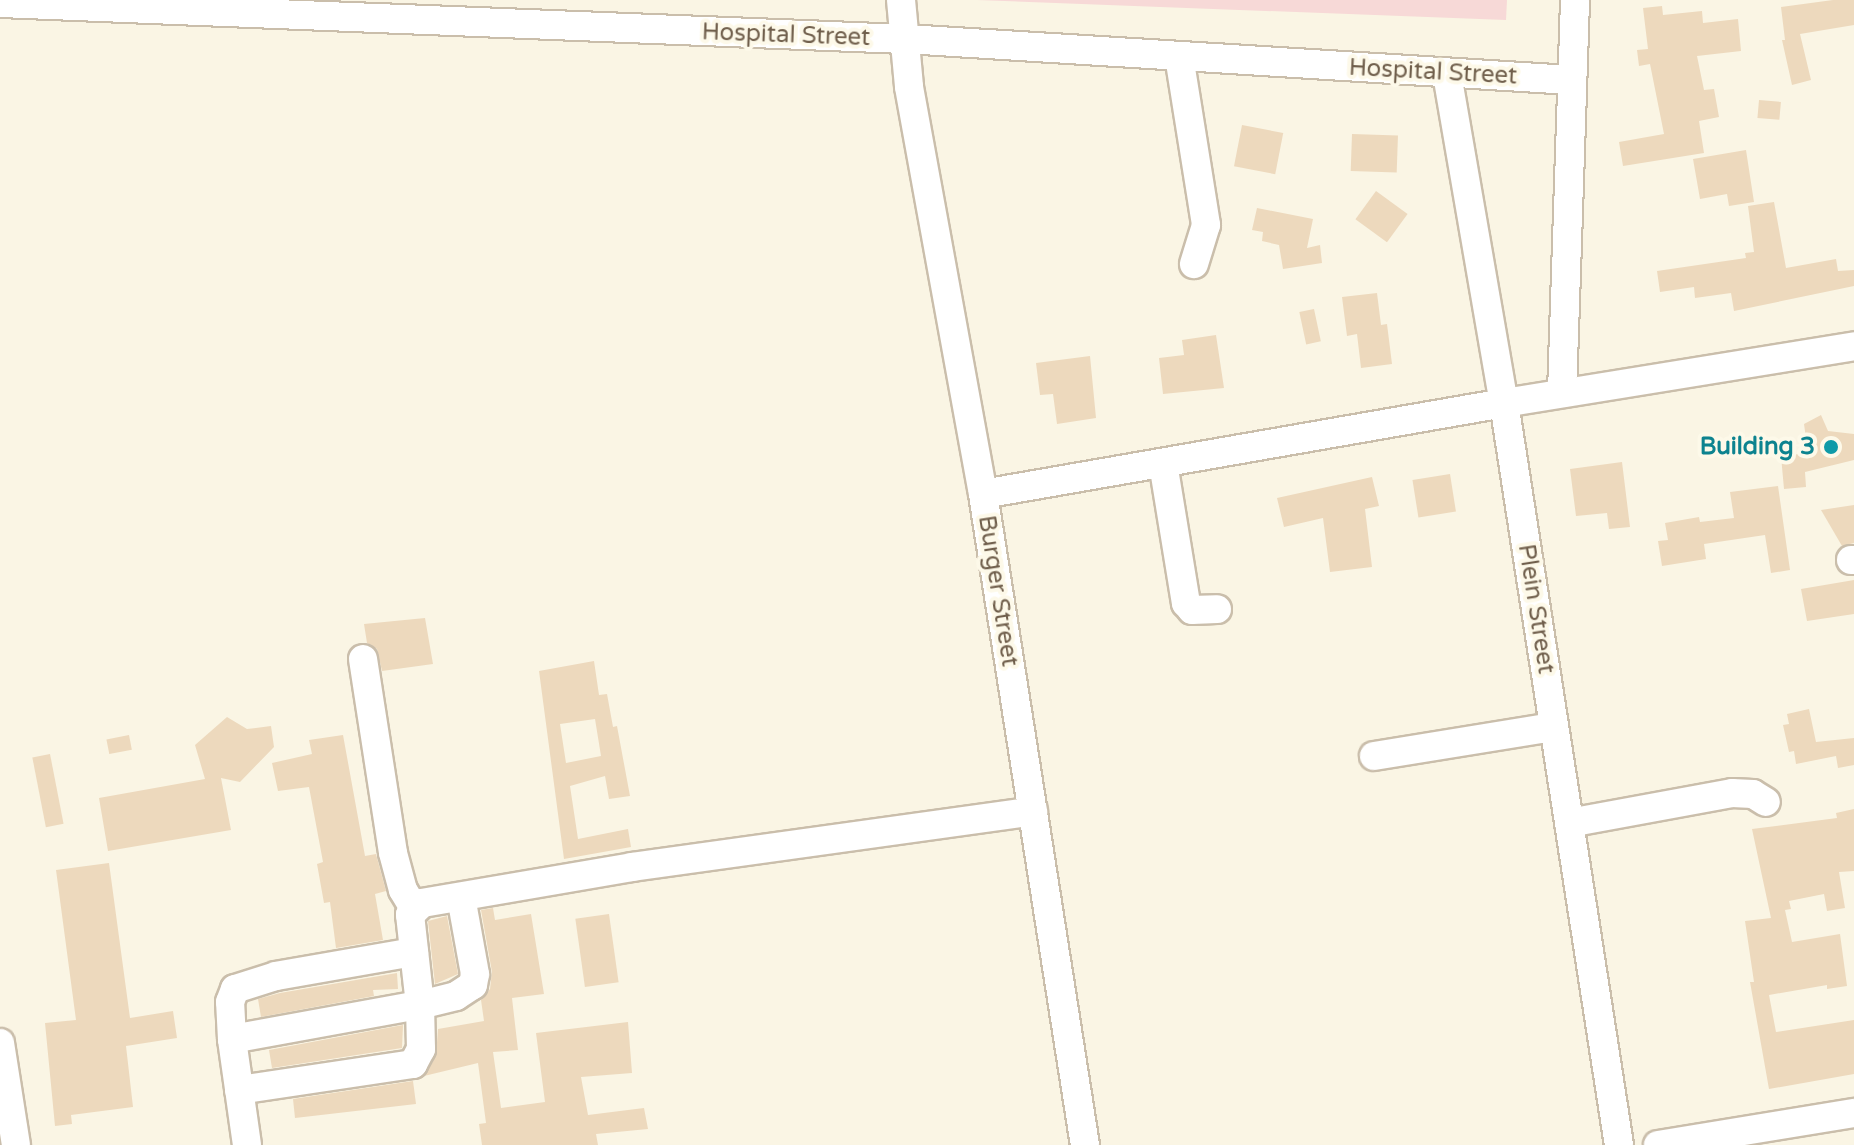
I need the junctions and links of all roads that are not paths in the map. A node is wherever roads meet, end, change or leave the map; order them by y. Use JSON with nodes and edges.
{"nodes":[{"id":1,"x":901,"y":0,"type":"edge"},
{"id":2,"x":1575,"y":0,"type":"edge"},
{"id":3,"x":0,"y":3,"type":"edge"},
{"id":4,"x":390,"y":10,"type":"edge"},
{"id":5,"x":906,"y":39,"type":"junction"},
{"id":6,"x":1179,"y":56,"type":"junction"},
{"id":7,"x":1447,"y":74,"type":"junction"},
{"id":8,"x":1571,"y":80,"type":"junction"},
{"id":9,"x":1194,"y":264,"type":"dead end"},
{"id":10,"x":1854,"y":346,"type":"edge"},
{"id":11,"x":1562,"y":393,"type":"junction"},
{"id":12,"x":1504,"y":403,"type":"junction"},
{"id":13,"x":1163,"y":463,"type":"junction"},
{"id":14,"x":983,"y":494,"type":"junction"},
{"id":15,"x":1217,"y":609,"type":"dead end"},
{"id":16,"x":363,"y":659,"type":"dead end"},
{"id":17,"x":1554,"y":727,"type":"junction"},
{"id":18,"x":1374,"y":756,"type":"dead end"},
{"id":19,"x":1766,"y":802,"type":"dead end"},
{"id":20,"x":1033,"y":811,"type":"junction"},
{"id":21,"x":1569,"y":823,"type":"junction"},
{"id":22,"x":461,"y":897,"type":"junction"},
{"id":23,"x":414,"y":908,"type":"junction"},
{"id":24,"x":414,"y":952,"type":"junction"},
{"id":25,"x":420,"y":1005,"type":"junction"},
{"id":26,"x":232,"y":1039,"type":"junction"},
{"id":27,"x":0,"y":1047,"type":"edge"},
{"id":28,"x":239,"y":1090,"type":"junction"},
{"id":29,"x":1854,"y":1113,"type":"edge"},
{"id":30,"x":16,"y":1145,"type":"edge"},
{"id":31,"x":247,"y":1145,"type":"edge"},
{"id":32,"x":1085,"y":1145,"type":"edge"},
{"id":33,"x":1619,"y":1145,"type":"edge"},
{"id":34,"x":1658,"y":1145,"type":"edge"}],
"edges":[{"from":1,"to":5,"type":"street","name":"Burger Street"},
{"from":2,"to":8,"type":"street"},
{"from":3,"to":4,"type":"street","name":"Hospital Street"},
{"from":4,"to":5,"type":"street","name":"Hospital Street"},
{"from":5,"to":6,"type":"street","name":"Hospital Street"},
{"from":5,"to":14,"type":"street","name":"Burger Street"},
{"from":6,"to":7,"type":"street","name":"Hospital Street"},
{"from":6,"to":9,"type":"street"},
{"from":7,"to":8,"type":"street","name":"Hospital Street"},
{"from":7,"to":12,"type":"street","name":"Plein Street"},
{"from":8,"to":11,"type":"street"},
{"from":10,"to":11,"type":"street"},
{"from":11,"to":12,"type":"street"},
{"from":12,"to":13,"type":"street"},
{"from":12,"to":17,"type":"street","name":"Plein Street"},
{"from":13,"to":14,"type":"street"},
{"from":13,"to":15,"type":"street"},
{"from":14,"to":20,"type":"street","name":"Burger Street"},
{"from":16,"to":23,"type":"street"},
{"from":17,"to":18,"type":"street"},
{"from":17,"to":21,"type":"street","name":"Plein Street"},
{"from":19,"to":21,"type":"street"},
{"from":20,"to":22,"type":"street"},
{"from":20,"to":32,"type":"street","name":"Burger Street"},
{"from":21,"to":33,"type":"street","name":"Plein Street"},
{"from":22,"to":23,"type":"street"},
{"from":22,"to":25,"type":"street"},
{"from":23,"to":24,"type":"street"},
{"from":24,"to":25,"type":"street"},
{"from":24,"to":26,"type":"street"},
{"from":25,"to":26,"type":"street"},
{"from":25,"to":28,"type":"street"},
{"from":26,"to":28,"type":"street"},
{"from":27,"to":30,"type":"street"},
{"from":28,"to":31,"type":"street"},
{"from":29,"to":34,"type":"street"}]}
